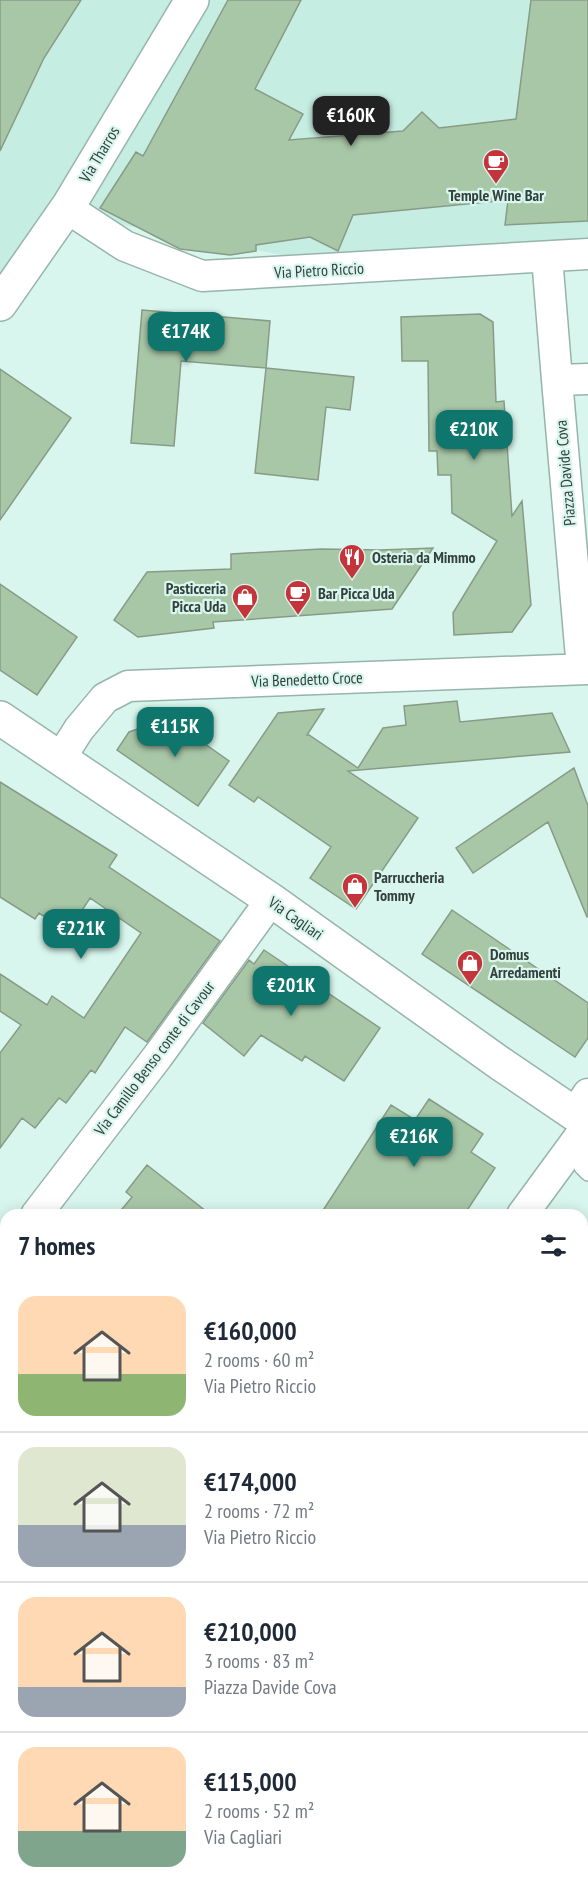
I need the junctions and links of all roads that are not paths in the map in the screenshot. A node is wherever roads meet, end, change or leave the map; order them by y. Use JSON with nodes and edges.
{"nodes":[{"id":1,"x":192,"y":0,"type":"edge"},
{"id":2,"x":67,"y":208,"type":"junction"},
{"id":3,"x":588,"y":254,"type":"edge"},
{"id":4,"x":547,"y":257,"type":"junction"},
{"id":5,"x":0,"y":304,"type":"edge"},
{"id":6,"x":588,"y":379,"type":"edge"},
{"id":7,"x":557,"y":380,"type":"junction"},
{"id":8,"x":581,"y":561,"type":"edge"},
{"id":9,"x":585,"y":669,"type":"edge"},
{"id":10,"x":0,"y":718,"type":"edge"},
{"id":11,"x":60,"y":759,"type":"junction"},
{"id":12,"x":271,"y":900,"type":"junction"},
{"id":13,"x":585,"y":1114,"type":"edge"},
{"id":14,"x":588,"y":1150,"type":"edge"},
{"id":15,"x":588,"y":1173,"type":"edge"},
{"id":16,"x":41,"y":1209,"type":"edge"},
{"id":17,"x":526,"y":1209,"type":"edge"}],
"edges":[{"from":1,"to":2,"type":"main road","name":"Via Tharros"},
{"from":2,"to":4,"type":"street","name":"Via Pietro Riccio"},
{"from":2,"to":5,"type":"main road","name":"Via Tharros"},
{"from":3,"to":4,"type":"street","name":"Via Pietro Riccio"},
{"from":4,"to":7,"type":"street","name":"Piazza Davide Cova"},
{"from":6,"to":7,"type":"street"},
{"from":7,"to":8,"type":"street","name":"Piazza Davide Cova"},
{"from":8,"to":9,"type":"street","name":"Piazza Davide Cova"},
{"from":9,"to":11,"type":"street","name":"Via Benedetto Croce"},
{"from":10,"to":11,"type":"main road","name":"Via Cagliari"},
{"from":11,"to":12,"type":"main road","name":"Via Cagliari"},
{"from":12,"to":13,"type":"main road","name":"Via Cagliari"},
{"from":12,"to":16,"type":"street","name":"Via Camillo Benso conte di Cavour"},
{"from":13,"to":17,"type":"street"},
{"from":14,"to":15,"type":"lane"}]}
